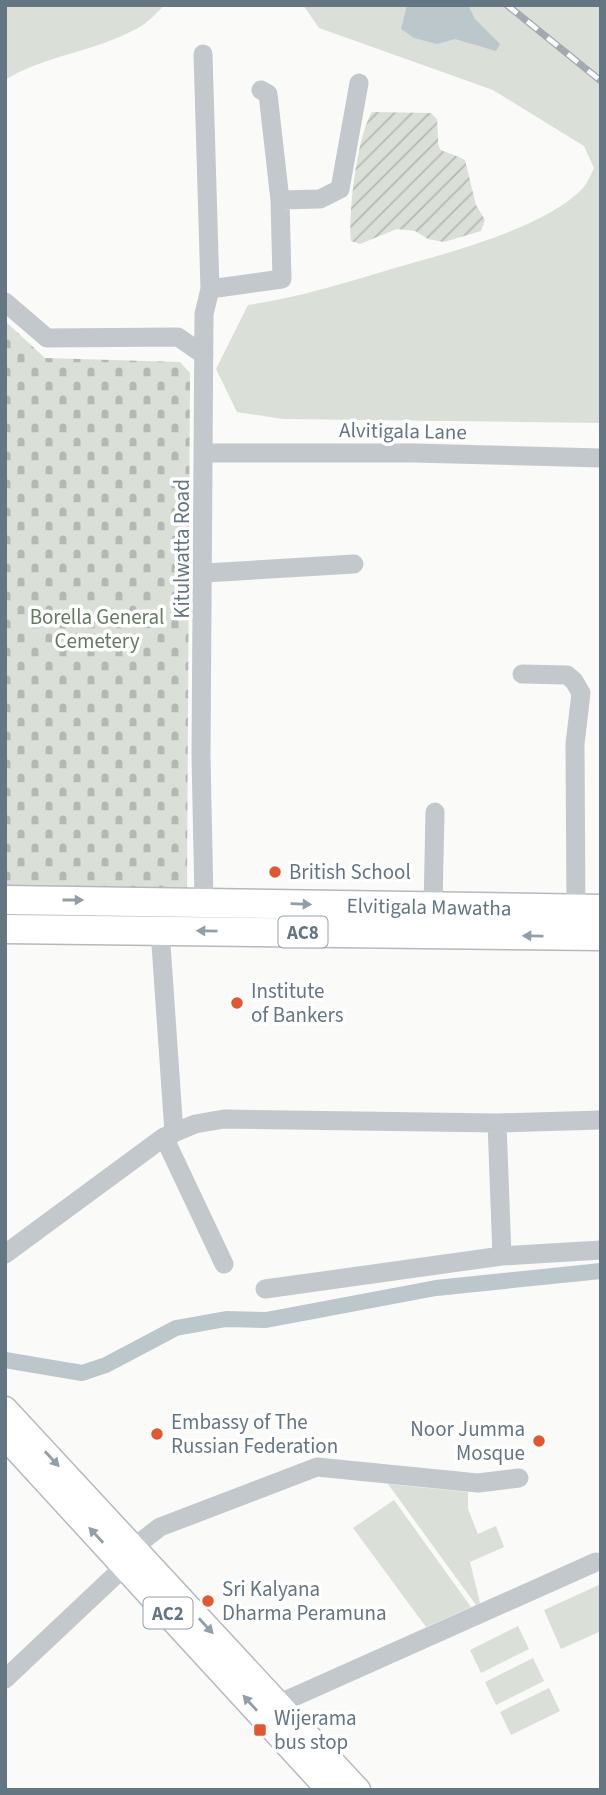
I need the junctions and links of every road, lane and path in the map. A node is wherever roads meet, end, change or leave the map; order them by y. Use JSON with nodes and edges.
{"nodes":[{"id":1,"x":204,"y":54,"type":"dead end"},
{"id":2,"x":359,"y":83,"type":"dead end"},
{"id":3,"x":261,"y":90,"type":"dead end"},
{"id":4,"x":280,"y":200,"type":"junction"},
{"id":5,"x":210,"y":289,"type":"junction"},
{"id":6,"x":5,"y":302,"type":"edge"},
{"id":7,"x":204,"y":355,"type":"junction"},
{"id":8,"x":205,"y":453,"type":"junction"},
{"id":9,"x":601,"y":458,"type":"edge"},
{"id":10,"x":354,"y":564,"type":"dead end"},
{"id":11,"x":205,"y":573,"type":"junction"},
{"id":12,"x":522,"y":674,"type":"dead end"},
{"id":13,"x":435,"y":812,"type":"dead end"},
{"id":14,"x":5,"y":900,"type":"edge"},
{"id":15,"x":204,"y":901,"type":"junction"},
{"id":16,"x":433,"y":908,"type":"junction"},
{"id":17,"x":589,"y":909,"type":"edge"},
{"id":18,"x":5,"y":929,"type":"edge"},
{"id":19,"x":160,"y":930,"type":"junction"},
{"id":20,"x":601,"y":936,"type":"edge"},
{"id":21,"x":601,"y":1120,"type":"edge"},
{"id":22,"x":497,"y":1122,"type":"junction"},
{"id":23,"x":169,"y":1135,"type":"junction"},
{"id":24,"x":601,"y":1250,"type":"edge"},
{"id":25,"x":5,"y":1254,"type":"edge"},
{"id":26,"x":502,"y":1256,"type":"junction"},
{"id":27,"x":224,"y":1264,"type":"dead end"},
{"id":28,"x":265,"y":1289,"type":"dead end"},
{"id":29,"x":5,"y":1409,"type":"edge"},
{"id":30,"x":5,"y":1437,"type":"edge"},
{"id":31,"x":519,"y":1478,"type":"dead end"},
{"id":32,"x":129,"y":1556,"type":"junction"},
{"id":33,"x":596,"y":1562,"type":"dead end"},
{"id":34,"x":5,"y":1679,"type":"edge"},
{"id":35,"x":278,"y":1704,"type":"junction"},
{"id":36,"x":329,"y":1790,"type":"edge"},
{"id":37,"x":358,"y":1790,"type":"edge"}],
"edges":[{"from":1,"to":5,"type":"street","name":"Kitulwatta Road"},
{"from":2,"to":4,"type":"street"},
{"from":3,"to":4,"type":"street"},
{"from":4,"to":5,"type":"street"},
{"from":5,"to":7,"type":"street","name":"Kitulwatta Road"},
{"from":6,"to":7,"type":"street"},
{"from":7,"to":8,"type":"street","name":"Kitulwatta Road"},
{"from":8,"to":9,"type":"street","name":"Alvitigala Lane"},
{"from":8,"to":11,"type":"street","name":"Kitulwatta Road"},
{"from":10,"to":11,"type":"street"},
{"from":11,"to":15,"type":"street","name":"Kitulwatta Road"},
{"from":12,"to":17,"type":"street"},
{"from":13,"to":16,"type":"street"},
{"from":14,"to":15,"type":"highway","name":"Elvitigala Mawatha","number":"AC8","one_way":true},
{"from":15,"to":16,"type":"highway","name":"Elvitigala Mawatha","number":"AC8","one_way":true},
{"from":16,"to":17,"type":"highway","name":"Elvitigala Mawatha","number":"AC8"},
{"from":18,"to":19,"type":"highway","name":"Elvitigala Mawatha","number":"AC8"},
{"from":20,"to":19,"type":"highway","name":"Elvitigala Mawatha","number":"AC8","one_way":true},
{"from":19,"to":23,"type":"street"},
{"from":21,"to":22,"type":"street"},
{"from":22,"to":23,"type":"street"},
{"from":22,"to":26,"type":"street"},
{"from":23,"to":25,"type":"street"},
{"from":23,"to":27,"type":"street"},
{"from":24,"to":26,"type":"street"},
{"from":26,"to":28,"type":"street"},
{"from":29,"to":32,"type":"main road","number":"AC2","one_way":true},
{"from":32,"to":30,"type":"main road","number":"AC2","one_way":true},
{"from":31,"to":32,"type":"street"},
{"from":32,"to":34,"type":"street"},
{"from":32,"to":35,"type":"main road","number":"AC2","one_way":true},
{"from":36,"to":32,"type":"main road","number":"AC2","one_way":true},
{"from":33,"to":35,"type":"street"},
{"from":35,"to":37,"type":"main road","number":"AC2"}]}
